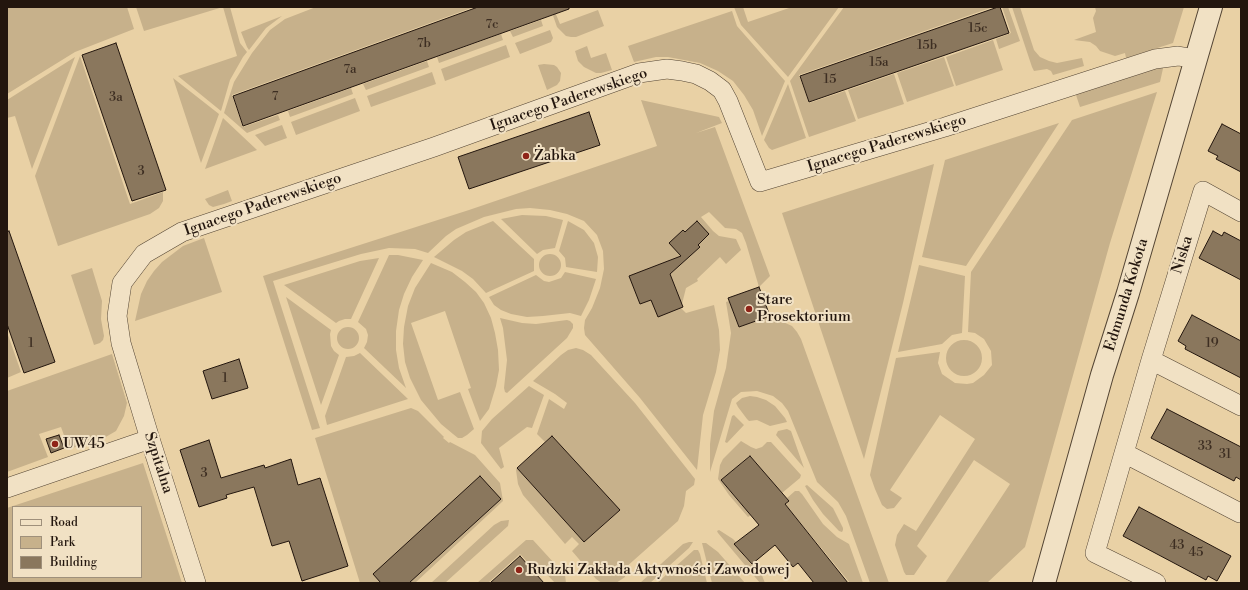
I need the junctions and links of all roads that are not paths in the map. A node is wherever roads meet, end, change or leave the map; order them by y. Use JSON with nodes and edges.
{"nodes":[{"id":1,"x":1211,"y":7,"type":"edge"},
{"id":2,"x":1196,"y":59,"type":"junction"},
{"id":3,"x":1241,"y":212,"type":"edge"},
{"id":4,"x":121,"y":343,"type":"joint"},
{"id":5,"x":1151,"y":360,"type":"junction"},
{"id":6,"x":1241,"y":406,"type":"edge"},
{"id":7,"x":150,"y":439,"type":"junction"},
{"id":8,"x":1124,"y":453,"type":"junction"},
{"id":9,"x":7,"y":488,"type":"edge"},
{"id":10,"x":1240,"y":513,"type":"dead end"},
{"id":11,"x":196,"y":583,"type":"edge"},
{"id":12,"x":1044,"y":583,"type":"edge"},
{"id":13,"x":1156,"y":583,"type":"edge"}],
"edges":[{"from":1,"to":2,"type":"street","name":"Edmunda Kokota"},
{"from":2,"to":4,"type":"street","name":"Ignacego Paderewskiego"},
{"from":2,"to":12,"type":"street","name":"Edmunda Kokota"},
{"from":3,"to":5,"type":"street","name":"Niska"},
{"from":4,"to":7,"type":"street","name":"Szpitalna"},
{"from":5,"to":6,"type":"street"},
{"from":5,"to":8,"type":"street","name":"Niska"},
{"from":7,"to":9,"type":"street"},
{"from":7,"to":11,"type":"street","name":"Szpitalna"},
{"from":8,"to":10,"type":"street"},
{"from":8,"to":13,"type":"street","name":"Niska"}]}
